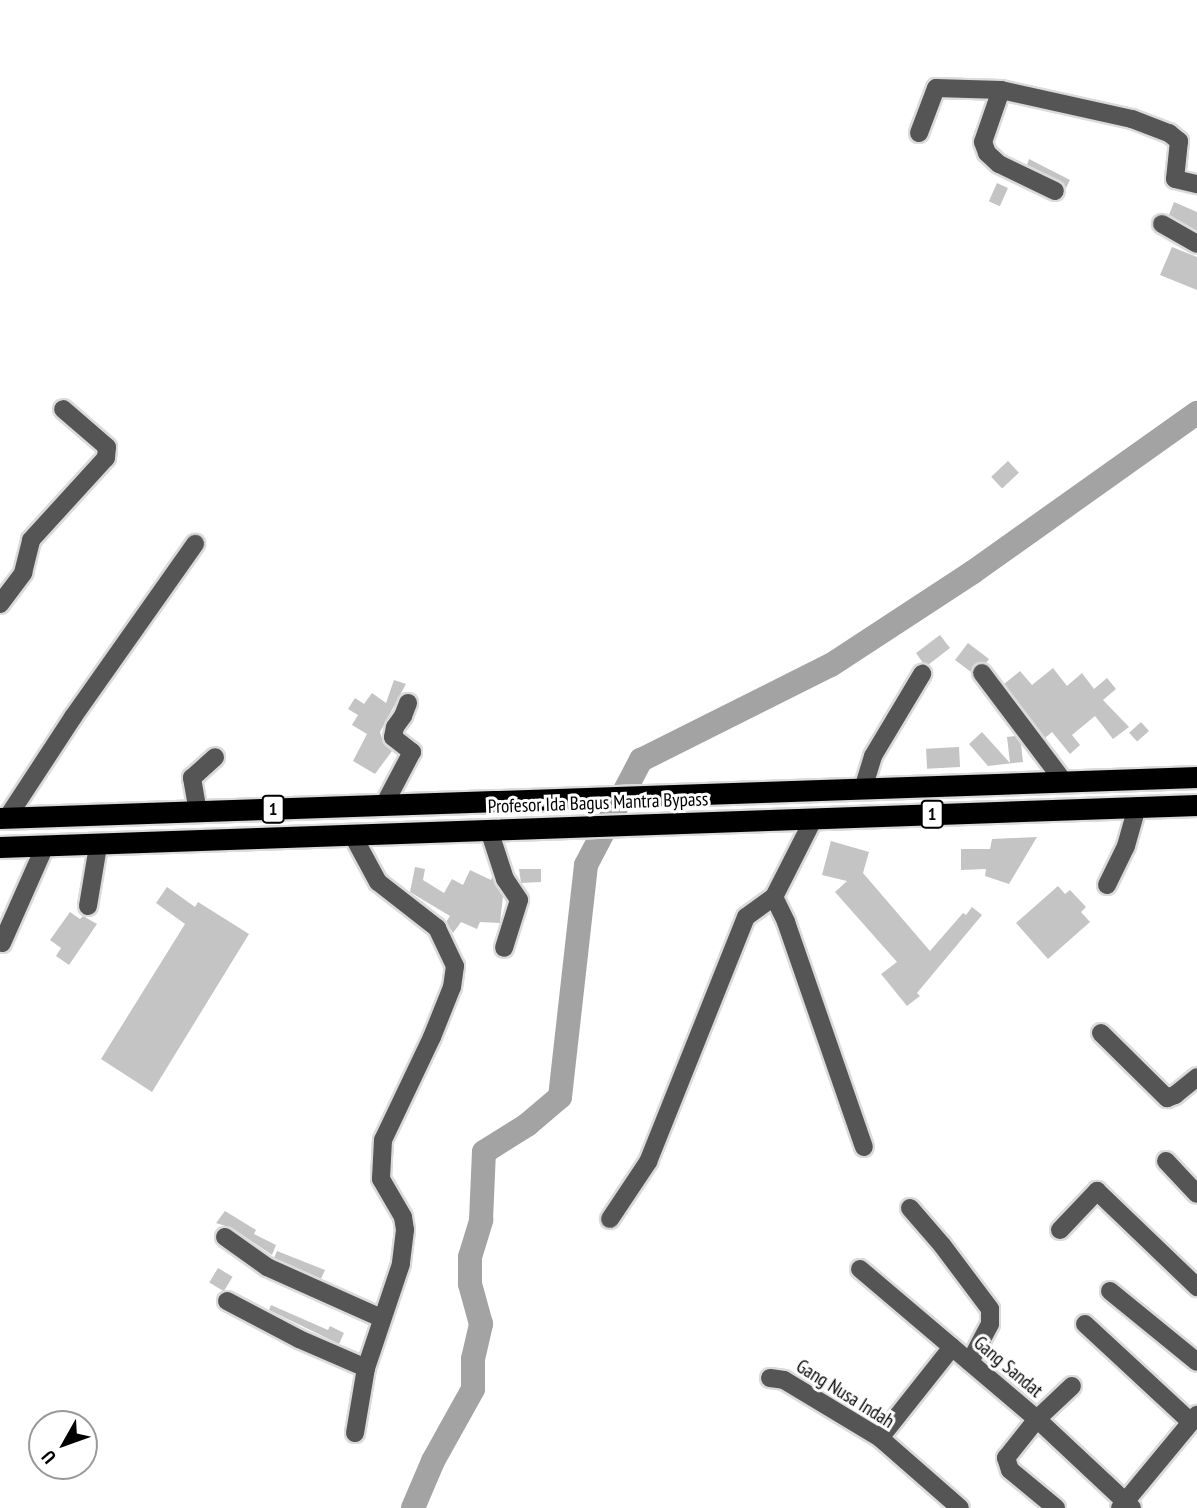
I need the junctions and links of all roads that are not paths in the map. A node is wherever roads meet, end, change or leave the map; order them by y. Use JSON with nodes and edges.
{"nodes":[{"id":1,"x":1001,"y":90,"type":"junction"},
{"id":2,"x":919,"y":133,"type":"dead end"},
{"id":3,"x":1197,"y":184,"type":"edge"},
{"id":4,"x":1055,"y":191,"type":"dead end"},
{"id":5,"x":1162,"y":224,"type":"dead end"},
{"id":6,"x":1197,"y":244,"type":"edge"},
{"id":7,"x":63,"y":409,"type":"dead end"},
{"id":8,"x":195,"y":544,"type":"dead end"},
{"id":9,"x":0,"y":604,"type":"edge"},
{"id":10,"x":982,"y":673,"type":"dead end"},
{"id":11,"x":922,"y":674,"type":"dead end"},
{"id":12,"x":408,"y":703,"type":"dead end"},
{"id":13,"x":215,"y":757,"type":"dead end"},
{"id":14,"x":1197,"y":777,"type":"edge"},
{"id":15,"x":1064,"y":782,"type":"junction"},
{"id":16,"x":863,"y":789,"type":"junction"},
{"id":17,"x":384,"y":805,"type":"junction"},
{"id":18,"x":1197,"y":805,"type":"edge"},
{"id":19,"x":1137,"y":807,"type":"junction"},
{"id":20,"x":198,"y":812,"type":"junction"},
{"id":21,"x":4,"y":818,"type":"edge"},
{"id":22,"x":814,"y":818,"type":"junction"},
{"id":23,"x":489,"y":830,"type":"junction"},
{"id":24,"x":352,"y":834,"type":"junction"},
{"id":25,"x":45,"y":846,"type":"junction"},
{"id":26,"x":97,"y":846,"type":"junction"},
{"id":27,"x":0,"y":848,"type":"edge"},
{"id":28,"x":1107,"y":885,"type":"dead end"},
{"id":29,"x":774,"y":898,"type":"junction"},
{"id":30,"x":88,"y":906,"type":"dead end"},
{"id":31,"x":2,"y":943,"type":"dead end"},
{"id":32,"x":504,"y":948,"type":"dead end"},
{"id":33,"x":1101,"y":1033,"type":"dead end"},
{"id":34,"x":1197,"y":1077,"type":"edge"},
{"id":35,"x":864,"y":1147,"type":"dead end"},
{"id":36,"x":1166,"y":1161,"type":"dead end"},
{"id":37,"x":1197,"y":1194,"type":"edge"},
{"id":38,"x":910,"y":1208,"type":"dead end"},
{"id":39,"x":611,"y":1219,"type":"dead end"},
{"id":40,"x":1060,"y":1230,"type":"dead end"},
{"id":41,"x":225,"y":1237,"type":"dead end"},
{"id":42,"x":860,"y":1269,"type":"dead end"},
{"id":43,"x":1197,"y":1287,"type":"edge"},
{"id":44,"x":1110,"y":1291,"type":"dead end"},
{"id":45,"x":227,"y":1301,"type":"dead end"},
{"id":46,"x":381,"y":1318,"type":"junction"},
{"id":47,"x":1085,"y":1324,"type":"dead end"},
{"id":48,"x":952,"y":1347,"type":"junction"},
{"id":49,"x":970,"y":1362,"type":"junction"},
{"id":50,"x":1197,"y":1362,"type":"edge"},
{"id":51,"x":366,"y":1368,"type":"junction"},
{"id":52,"x":769,"y":1378,"type":"dead end"},
{"id":53,"x":1072,"y":1386,"type":"dead end"},
{"id":54,"x":1037,"y":1419,"type":"junction"},
{"id":55,"x":1194,"y":1419,"type":"edge"},
{"id":56,"x":355,"y":1433,"type":"dead end"},
{"id":57,"x":880,"y":1438,"type":"junction"},
{"id":58,"x":1126,"y":1506,"type":"edge"},
{"id":59,"x":960,"y":1508,"type":"edge"},
{"id":60,"x":1056,"y":1508,"type":"edge"}],
"edges":[{"from":1,"to":2,"type":"street"},
{"from":1,"to":3,"type":"street"},
{"from":1,"to":4,"type":"street"},
{"from":5,"to":6,"type":"street"},
{"from":7,"to":9,"type":"street"},
{"from":8,"to":21,"type":"street"},
{"from":10,"to":15,"type":"street"},
{"from":11,"to":16,"type":"street"},
{"from":12,"to":17,"type":"street"},
{"from":13,"to":20,"type":"street"},
{"from":14,"to":15,"type":"highway","name":"Profesor Ida Bagus Mantra Bypass","number":"1"},
{"from":15,"to":16,"type":"highway","name":"Profesor Ida Bagus Mantra Bypass","number":"1"},
{"from":16,"to":17,"type":"highway","name":"Profesor Ida Bagus Mantra Bypass","number":"1"},
{"from":17,"to":20,"type":"highway","name":"Profesor Ida Bagus Mantra Bypass","number":"1"},
{"from":18,"to":19,"type":"highway","name":"Profesor Ida Bagus Mantra Bypass","number":"1"},
{"from":19,"to":22,"type":"highway","name":"Profesor Ida Bagus Mantra Bypass","number":"1"},
{"from":19,"to":28,"type":"street"},
{"from":20,"to":21,"type":"highway","name":"Profesor Ida Bagus Mantra Bypass","number":"1"},
{"from":22,"to":23,"type":"highway","name":"Profesor Ida Bagus Mantra Bypass","number":"1"},
{"from":22,"to":29,"type":"street"},
{"from":23,"to":24,"type":"highway","name":"Profesor Ida Bagus Mantra Bypass","number":"1"},
{"from":23,"to":32,"type":"street"},
{"from":24,"to":26,"type":"highway","name":"Profesor Ida Bagus Mantra Bypass","number":"1"},
{"from":24,"to":46,"type":"street"},
{"from":25,"to":26,"type":"highway","name":"Profesor Ida Bagus Mantra Bypass","number":"1"},
{"from":25,"to":27,"type":"highway","name":"Profesor Ida Bagus Mantra Bypass","number":"1"},
{"from":25,"to":31,"type":"street"},
{"from":26,"to":30,"type":"street"},
{"from":29,"to":35,"type":"street"},
{"from":29,"to":39,"type":"street"},
{"from":33,"to":34,"type":"street"},
{"from":36,"to":37,"type":"street"},
{"from":38,"to":49,"type":"street"},
{"from":40,"to":43,"type":"street"},
{"from":41,"to":46,"type":"street"},
{"from":42,"to":48,"type":"street","name":"Gang Sandat"},
{"from":44,"to":50,"type":"street"},
{"from":45,"to":51,"type":"street"},
{"from":46,"to":51,"type":"street"},
{"from":47,"to":55,"type":"street"},
{"from":48,"to":49,"type":"street","name":"Gang Sandat"},
{"from":48,"to":57,"type":"street"},
{"from":49,"to":54,"type":"street","name":"Gang Sandat"},
{"from":51,"to":56,"type":"street"},
{"from":52,"to":57,"type":"street","name":"Gang Nusa Indah"},
{"from":53,"to":54,"type":"street"},
{"from":54,"to":58,"type":"street","name":"Gang Sandat"},
{"from":54,"to":60,"type":"street"},
{"from":55,"to":58,"type":"street"},
{"from":57,"to":59,"type":"street","name":"Gang Nusa Indah"}]}
